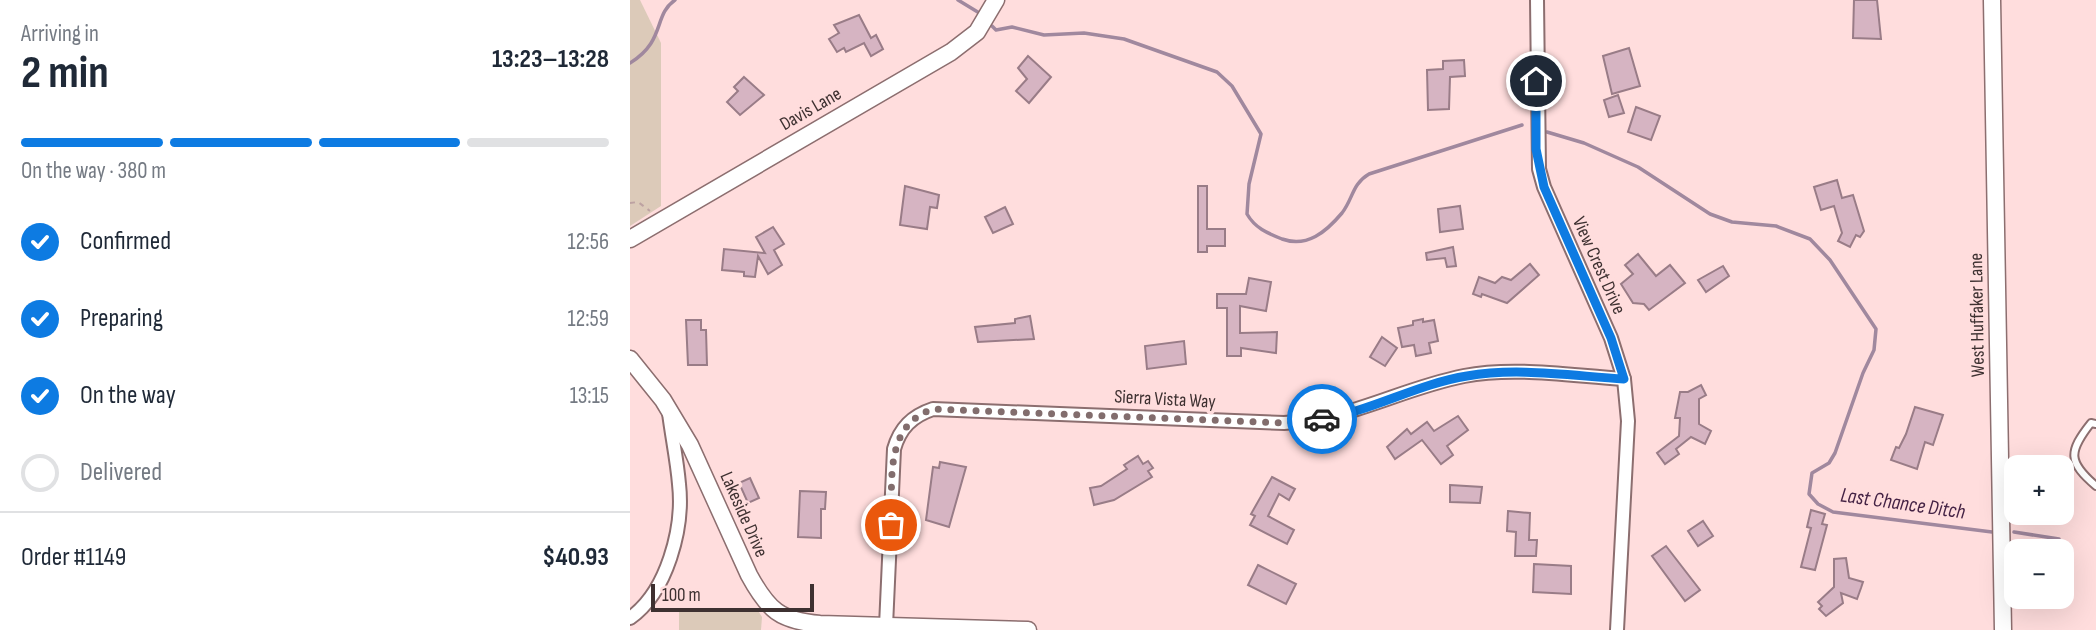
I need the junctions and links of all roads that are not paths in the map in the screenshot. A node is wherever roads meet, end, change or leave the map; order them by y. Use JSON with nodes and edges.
{"nodes":[{"id":1,"x":996,"y":0,"type":"edge"},
{"id":2,"x":1537,"y":0,"type":"edge"},
{"id":3,"x":1992,"y":0,"type":"edge"},
{"id":4,"x":630,"y":239,"type":"edge"},
{"id":5,"x":630,"y":359,"type":"edge"},
{"id":6,"x":1624,"y":379,"type":"junction"},
{"id":7,"x":668,"y":409,"type":"junction"},
{"id":8,"x":2096,"y":424,"type":"edge"},
{"id":9,"x":2096,"y":486,"type":"edge"},
{"id":10,"x":630,"y":618,"type":"edge"},
{"id":11,"x":886,"y":626,"type":"junction"},
{"id":12,"x":988,"y":629,"type":"edge"},
{"id":13,"x":1028,"y":630,"type":"edge"},
{"id":14,"x":1618,"y":630,"type":"edge"},
{"id":15,"x":2003,"y":630,"type":"edge"}],
"edges":[{"from":1,"to":4,"type":"street","name":"Davis Lane"},
{"from":2,"to":6,"type":"street","name":"View Crest Drive"},
{"from":3,"to":15,"type":"street","name":"West Huffaker Lane"},
{"from":5,"to":7,"type":"street","name":"Lakeside Drive"},
{"from":6,"to":11,"type":"street","name":"Sierra Vista Way"},
{"from":6,"to":14,"type":"street","name":"View Crest Drive"},
{"from":7,"to":10,"type":"street"},
{"from":7,"to":11,"type":"street","name":"Lakeside Drive"},
{"from":8,"to":9,"type":"lane"},
{"from":11,"to":12,"type":"street","name":"Lakeside Drive"},
{"from":12,"to":13,"type":"street","name":"Lakeside Drive"}]}
